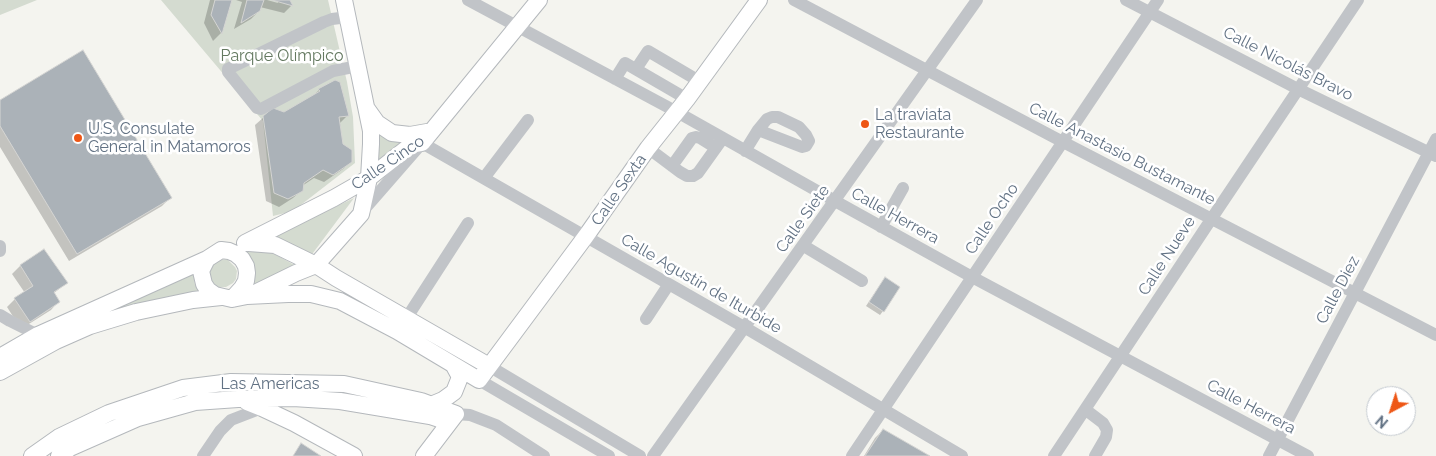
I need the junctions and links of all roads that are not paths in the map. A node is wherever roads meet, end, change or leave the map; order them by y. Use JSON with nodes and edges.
{"nodes":[{"id":1,"x":344,"y":0,"type":"edge"},
{"id":2,"x":468,"y":0,"type":"edge"},
{"id":3,"x":539,"y":0,"type":"edge"},
{"id":4,"x":759,"y":0,"type":"edge"},
{"id":5,"x":794,"y":0,"type":"edge"},
{"id":6,"x":977,"y":0,"type":"edge"},
{"id":7,"x":1126,"y":0,"type":"edge"},
{"id":8,"x":1158,"y":0,"type":"edge"},
{"id":9,"x":1358,"y":0,"type":"edge"},
{"id":10,"x":1150,"y":12,"type":"junction"},
{"id":11,"x":348,"y":17,"type":"junction"},
{"id":12,"x":518,"y":27,"type":"junction"},
{"id":13,"x":358,"y":66,"type":"junction"},
{"id":14,"x":636,"y":69,"type":"junction"},
{"id":15,"x":928,"y":71,"type":"junction"},
{"id":16,"x":615,"y":79,"type":"junction"},
{"id":17,"x":699,"y":81,"type":"junction"},
{"id":18,"x":1298,"y":89,"type":"junction"},
{"id":19,"x":687,"y":99,"type":"junction"},
{"id":20,"x":367,"y":108,"type":"junction"},
{"id":21,"x":677,"y":112,"type":"junction"},
{"id":22,"x":528,"y":120,"type":"dead end"},
{"id":23,"x":758,"y":130,"type":"dead end"},
{"id":24,"x":422,"y":137,"type":"junction"},
{"id":25,"x":1436,"y":139,"type":"edge"},
{"id":26,"x":1063,"y":142,"type":"junction"},
{"id":27,"x":720,"y":143,"type":"junction"},
{"id":28,"x":648,"y":148,"type":"junction"},
{"id":29,"x":745,"y":150,"type":"junction"},
{"id":30,"x":1432,"y":155,"type":"edge"},
{"id":31,"x":672,"y":166,"type":"junction"},
{"id":32,"x":370,"y":178,"type":"junction"},
{"id":33,"x":484,"y":178,"type":"junction"},
{"id":34,"x":904,"y":188,"type":"dead end"},
{"id":35,"x":835,"y":202,"type":"junction"},
{"id":36,"x":361,"y":214,"type":"junction"},
{"id":37,"x":1212,"y":218,"type":"junction"},
{"id":38,"x":468,"y":223,"type":"dead end"},
{"id":39,"x":881,"y":227,"type":"junction"},
{"id":40,"x":586,"y":236,"type":"junction"},
{"id":41,"x":245,"y":243,"type":"junction"},
{"id":42,"x":0,"y":246,"type":"edge"},
{"id":43,"x":804,"y":246,"type":"junction"},
{"id":44,"x":0,"y":251,"type":"edge"},
{"id":45,"x":328,"y":253,"type":"junction"},
{"id":46,"x":214,"y":254,"type":"junction"},
{"id":47,"x":316,"y":265,"type":"junction"},
{"id":48,"x":972,"y":277,"type":"junction"},
{"id":49,"x":336,"y":278,"type":"junction"},
{"id":50,"x":862,"y":281,"type":"dead end"},
{"id":51,"x":669,"y":284,"type":"junction"},
{"id":52,"x":1354,"y":292,"type":"junction"},
{"id":53,"x":234,"y":297,"type":"junction"},
{"id":54,"x":0,"y":315,"type":"edge"},
{"id":55,"x":646,"y":320,"type":"dead end"},
{"id":56,"x":401,"y":325,"type":"junction"},
{"id":57,"x":744,"y":327,"type":"junction"},
{"id":58,"x":1436,"y":335,"type":"edge"},
{"id":59,"x":42,"y":341,"type":"junction"},
{"id":60,"x":1121,"y":357,"type":"junction"},
{"id":61,"x":0,"y":358,"type":"edge"},
{"id":62,"x":454,"y":366,"type":"junction"},
{"id":63,"x":489,"y":366,"type":"junction"},
{"id":64,"x":0,"y":372,"type":"edge"},
{"id":65,"x":479,"y":380,"type":"junction"},
{"id":66,"x":344,"y":384,"type":"junction"},
{"id":67,"x":238,"y":399,"type":"junction"},
{"id":68,"x":306,"y":399,"type":"junction"},
{"id":69,"x":340,"y":401,"type":"junction"},
{"id":70,"x":431,"y":405,"type":"junction"},
{"id":71,"x":262,"y":408,"type":"junction"},
{"id":72,"x":884,"y":409,"type":"junction"},
{"id":73,"x":1086,"y":410,"type":"junction"},
{"id":74,"x":452,"y":419,"type":"junction"},
{"id":75,"x":294,"y":423,"type":"junction"},
{"id":76,"x":584,"y":423,"type":"junction"},
{"id":77,"x":577,"y":437,"type":"junction"},
{"id":78,"x":1278,"y":439,"type":"junction"},
{"id":79,"x":32,"y":456,"type":"edge"},
{"id":80,"x":59,"y":456,"type":"edge"},
{"id":81,"x":203,"y":456,"type":"edge"},
{"id":82,"x":354,"y":456,"type":"edge"},
{"id":83,"x":424,"y":456,"type":"edge"},
{"id":84,"x":544,"y":456,"type":"edge"},
{"id":85,"x":609,"y":456,"type":"edge"},
{"id":86,"x":640,"y":456,"type":"edge"},
{"id":87,"x":653,"y":456,"type":"edge"},
{"id":88,"x":852,"y":456,"type":"edge"},
{"id":89,"x":962,"y":456,"type":"edge"},
{"id":90,"x":1054,"y":456,"type":"edge"},
{"id":91,"x":1095,"y":456,"type":"edge"},
{"id":92,"x":1269,"y":456,"type":"edge"},
{"id":93,"x":1308,"y":456,"type":"edge"}],
"edges":[{"from":1,"to":11,"type":"main road"},
{"from":2,"to":12,"type":"street","name":"Calle Herrera"},
{"from":3,"to":12,"type":"main road","name":"Calle Cinco"},
{"from":4,"to":17,"type":"main road","name":"Calle Sexta"},
{"from":5,"to":15,"type":"street","name":"Calle Anastasio Bustamante"},
{"from":6,"to":15,"type":"street","name":"Calle Siete"},
{"from":7,"to":10,"type":"street","name":"Calle Nicolás Bravo"},
{"from":8,"to":10,"type":"street","name":"Calle Ocho"},
{"from":9,"to":18,"type":"street","name":"Calle Nueve"},
{"from":10,"to":18,"type":"street","name":"Calle Nicolás Bravo"},
{"from":10,"to":26,"type":"street","name":"Calle Ocho"},
{"from":11,"to":13,"type":"main road"},
{"from":11,"to":13,"type":"street"},
{"from":12,"to":16,"type":"street","name":"Calle Herrera"},
{"from":12,"to":24,"type":"main road","name":"Calle Cinco"},
{"from":13,"to":20,"type":"main road"},
{"from":14,"to":16,"type":"street"},
{"from":14,"to":17,"type":"street"},
{"from":14,"to":19,"type":"street"},
{"from":15,"to":26,"type":"street","name":"Calle Anastasio Bustamante"},
{"from":15,"to":35,"type":"street","name":"Calle Siete"},
{"from":16,"to":21,"type":"street","name":"Calle Herrera"},
{"from":17,"to":19,"type":"main road","name":"Calle Sexta"},
{"from":18,"to":30,"type":"street","name":"Calle Nicolás Bravo"},
{"from":18,"to":37,"type":"street","name":"Calle Nueve"},
{"from":19,"to":21,"type":"main road","name":"Calle Sexta"},
{"from":20,"to":24,"type":"main road"},
{"from":20,"to":32,"type":"main road"},
{"from":21,"to":27,"type":"street","name":"Calle Herrera"},
{"from":21,"to":28,"type":"main road","name":"Calle Sexta"},
{"from":22,"to":33,"type":"street"},
{"from":23,"to":29,"type":"street"},
{"from":24,"to":32,"type":"main road","name":"Calle Cinco"},
{"from":24,"to":33,"type":"street","name":"Calle Agustín de Iturbide"},
{"from":24,"to":36,"type":"street"},
{"from":25,"to":30,"type":"street","name":"Calle Diez"},
{"from":26,"to":37,"type":"street","name":"Calle Anastasio Bustamante"},
{"from":26,"to":48,"type":"street","name":"Calle Ocho"},
{"from":27,"to":29,"type":"street","name":"Calle Herrera"},
{"from":27,"to":31,"type":"street"},
{"from":27,"to":31,"type":"street"},
{"from":28,"to":31,"type":"street"},
{"from":28,"to":40,"type":"main road","name":"Calle Sexta"},
{"from":29,"to":35,"type":"street","name":"Calle Herrera"},
{"from":30,"to":52,"type":"street","name":"Calle Diez"},
{"from":32,"to":36,"type":"main road"},
{"from":32,"to":41,"type":"main road","name":"Calle Cinco"},
{"from":33,"to":40,"type":"street","name":"Calle Agustín de Iturbide"},
{"from":34,"to":39,"type":"street"},
{"from":35,"to":39,"type":"street","name":"Calle Herrera"},
{"from":35,"to":43,"type":"street","name":"Calle Siete"},
{"from":36,"to":45,"type":"main road"},
{"from":37,"to":52,"type":"street","name":"Calle Anastasio Bustamante"},
{"from":37,"to":60,"type":"street","name":"Calle Nueve"},
{"from":38,"to":56,"type":"street"},
{"from":39,"to":48,"type":"street","name":"Calle Herrera"},
{"from":40,"to":51,"type":"street","name":"Calle Agustín de Iturbide"},
{"from":40,"to":63,"type":"main road","name":"Calle Sexta"},
{"from":41,"to":46,"type":"main road"},
{"from":41,"to":47,"type":"main road"},
{"from":42,"to":44,"type":"street"},
{"from":43,"to":50,"type":"street"},
{"from":43,"to":57,"type":"street","name":"Calle Siete"},
{"from":45,"to":47,"type":"main road"},
{"from":45,"to":49,"type":"main road"},
{"from":46,"to":53,"type":"main road"},
{"from":46,"to":53,"type":"main road"},
{"from":46,"to":59,"type":"main road"},
{"from":47,"to":49,"type":"main road"},
{"from":47,"to":53,"type":"main road"},
{"from":48,"to":60,"type":"street","name":"Calle Herrera"},
{"from":48,"to":72,"type":"street","name":"Calle Ocho"},
{"from":49,"to":56,"type":"main road"},
{"from":51,"to":55,"type":"street"},
{"from":51,"to":57,"type":"street","name":"Calle Agustín de Iturbide"},
{"from":52,"to":58,"type":"street","name":"Calle Anastasio Bustamante"},
{"from":52,"to":78,"type":"street","name":"Calle Diez"},
{"from":53,"to":56,"type":"main road"},
{"from":53,"to":59,"type":"main road"},
{"from":54,"to":59,"type":"street"},
{"from":56,"to":62,"type":"main road"},
{"from":56,"to":63,"type":"main road"},
{"from":57,"to":72,"type":"street","name":"Calle Agustín de Iturbide"},
{"from":57,"to":87,"type":"street","name":"Calle Siete"},
{"from":59,"to":61,"type":"main road"},
{"from":59,"to":64,"type":"main road"},
{"from":60,"to":73,"type":"street","name":"Calle Nueve"},
{"from":60,"to":78,"type":"street","name":"Calle Herrera"},
{"from":62,"to":65,"type":"main road"},
{"from":62,"to":70,"type":"main road"},
{"from":63,"to":65,"type":"main road","name":"Calle Sexta"},
{"from":63,"to":76,"type":"street"},
{"from":65,"to":77,"type":"street"},
{"from":66,"to":69,"type":"main road"},
{"from":66,"to":70,"type":"main road","name":"Las Americas"},
{"from":66,"to":79,"type":"main road","name":"Las Americas"},
{"from":67,"to":68,"type":"main road","name":"Las Americas"},
{"from":67,"to":71,"type":"main road"},
{"from":67,"to":80,"type":"main road","name":"Las Americas"},
{"from":68,"to":69,"type":"main road","name":"Las Americas"},
{"from":68,"to":75,"type":"main road"},
{"from":69,"to":74,"type":"main road","name":"Las Americas"},
{"from":70,"to":74,"type":"main road","name":"Las Americas"},
{"from":71,"to":75,"type":"main road"},
{"from":71,"to":81,"type":"street"},
{"from":72,"to":88,"type":"street","name":"Calle Ocho"},
{"from":72,"to":89,"type":"street","name":"Calle Agustín de Iturbide"},
{"from":73,"to":90,"type":"street","name":"Calle Nueve"},
{"from":73,"to":91,"type":"street"},
{"from":74,"to":83,"type":"main road"},
{"from":74,"to":84,"type":"street"},
{"from":75,"to":82,"type":"main road"},
{"from":76,"to":77,"type":"street"},
{"from":76,"to":86,"type":"street"},
{"from":77,"to":85,"type":"street"},
{"from":78,"to":92,"type":"street","name":"Calle Diez"},
{"from":78,"to":93,"type":"street","name":"Calle Herrera"}]}
